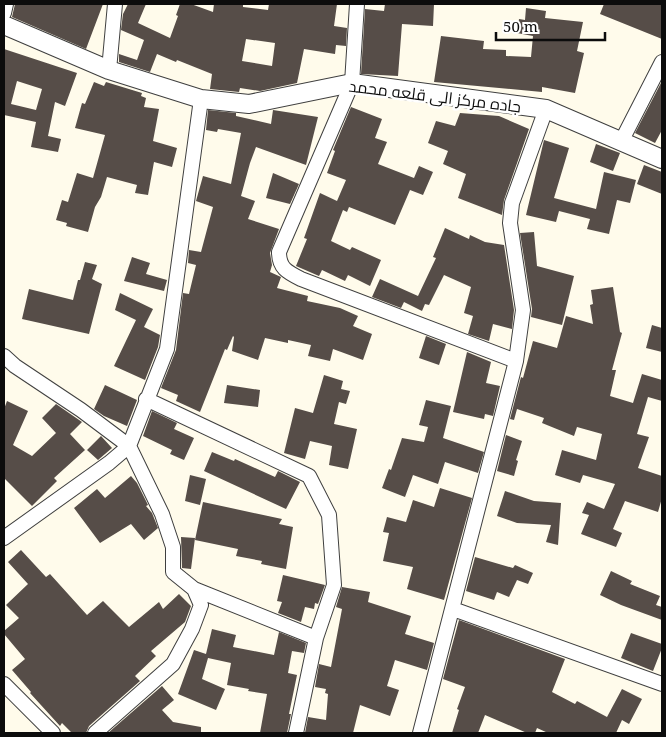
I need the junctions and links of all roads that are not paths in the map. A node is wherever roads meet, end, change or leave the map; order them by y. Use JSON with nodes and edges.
{"nodes":[{"id":1,"x":6,"y":4,"type":"edge"},
{"id":2,"x":115,"y":4,"type":"edge"},
{"id":3,"x":357,"y":4,"type":"edge"},
{"id":4,"x":4,"y":13,"type":"edge"},
{"id":5,"x":4,"y":25,"type":"edge"},
{"id":6,"x":662,"y":62,"type":"edge"},
{"id":7,"x":109,"y":70,"type":"junction"},
{"id":8,"x":352,"y":83,"type":"junction"},
{"id":9,"x":201,"y":99,"type":"junction"},
{"id":10,"x":546,"y":109,"type":"junction"},
{"id":11,"x":622,"y":140,"type":"junction"},
{"id":12,"x":662,"y":158,"type":"edge"},
{"id":13,"x":4,"y":356,"type":"edge"},
{"id":14,"x":516,"y":361,"type":"junction"},
{"id":15,"x":146,"y":399,"type":"junction"},
{"id":16,"x":129,"y":446,"type":"junction"},
{"id":17,"x":4,"y":538,"type":"edge"},
{"id":18,"x":194,"y":589,"type":"junction"},
{"id":19,"x":453,"y":609,"type":"junction"},
{"id":20,"x":316,"y":638,"type":"junction"},
{"id":21,"x":4,"y":684,"type":"edge"},
{"id":22,"x":662,"y":684,"type":"edge"},
{"id":23,"x":53,"y":733,"type":"edge"},
{"id":24,"x":95,"y":733,"type":"edge"},
{"id":25,"x":296,"y":733,"type":"edge"},
{"id":26,"x":420,"y":733,"type":"edge"}],
"edges":[{"from":1,"to":4,"type":"street"},
{"from":2,"to":7,"type":"street"},
{"from":3,"to":8,"type":"street"},
{"from":5,"to":7,"type":"street","name":"جاده مرکز الی قلعه محمد"},
{"from":6,"to":11,"type":"street"},
{"from":7,"to":9,"type":"street","name":"جاده مرکز الی قلعه محمد"},
{"from":8,"to":9,"type":"street","name":"جاده مرکز الی قلعه محمد"},
{"from":8,"to":10,"type":"street","name":"جاده مرکز الی قلعه محمد"},
{"from":8,"to":14,"type":"street"},
{"from":9,"to":15,"type":"street"},
{"from":10,"to":11,"type":"street","name":"جاده مرکز الی قلعه محمد"},
{"from":10,"to":14,"type":"street"},
{"from":11,"to":12,"type":"street","name":"جاده مرکز الی قلعه محمد"},
{"from":13,"to":16,"type":"street"},
{"from":14,"to":19,"type":"street"},
{"from":15,"to":16,"type":"street"},
{"from":15,"to":20,"type":"street"},
{"from":16,"to":17,"type":"street"},
{"from":16,"to":18,"type":"street"},
{"from":18,"to":20,"type":"street"},
{"from":18,"to":24,"type":"street"},
{"from":19,"to":22,"type":"street"},
{"from":19,"to":26,"type":"street"},
{"from":20,"to":25,"type":"street"},
{"from":21,"to":23,"type":"street"}]}
